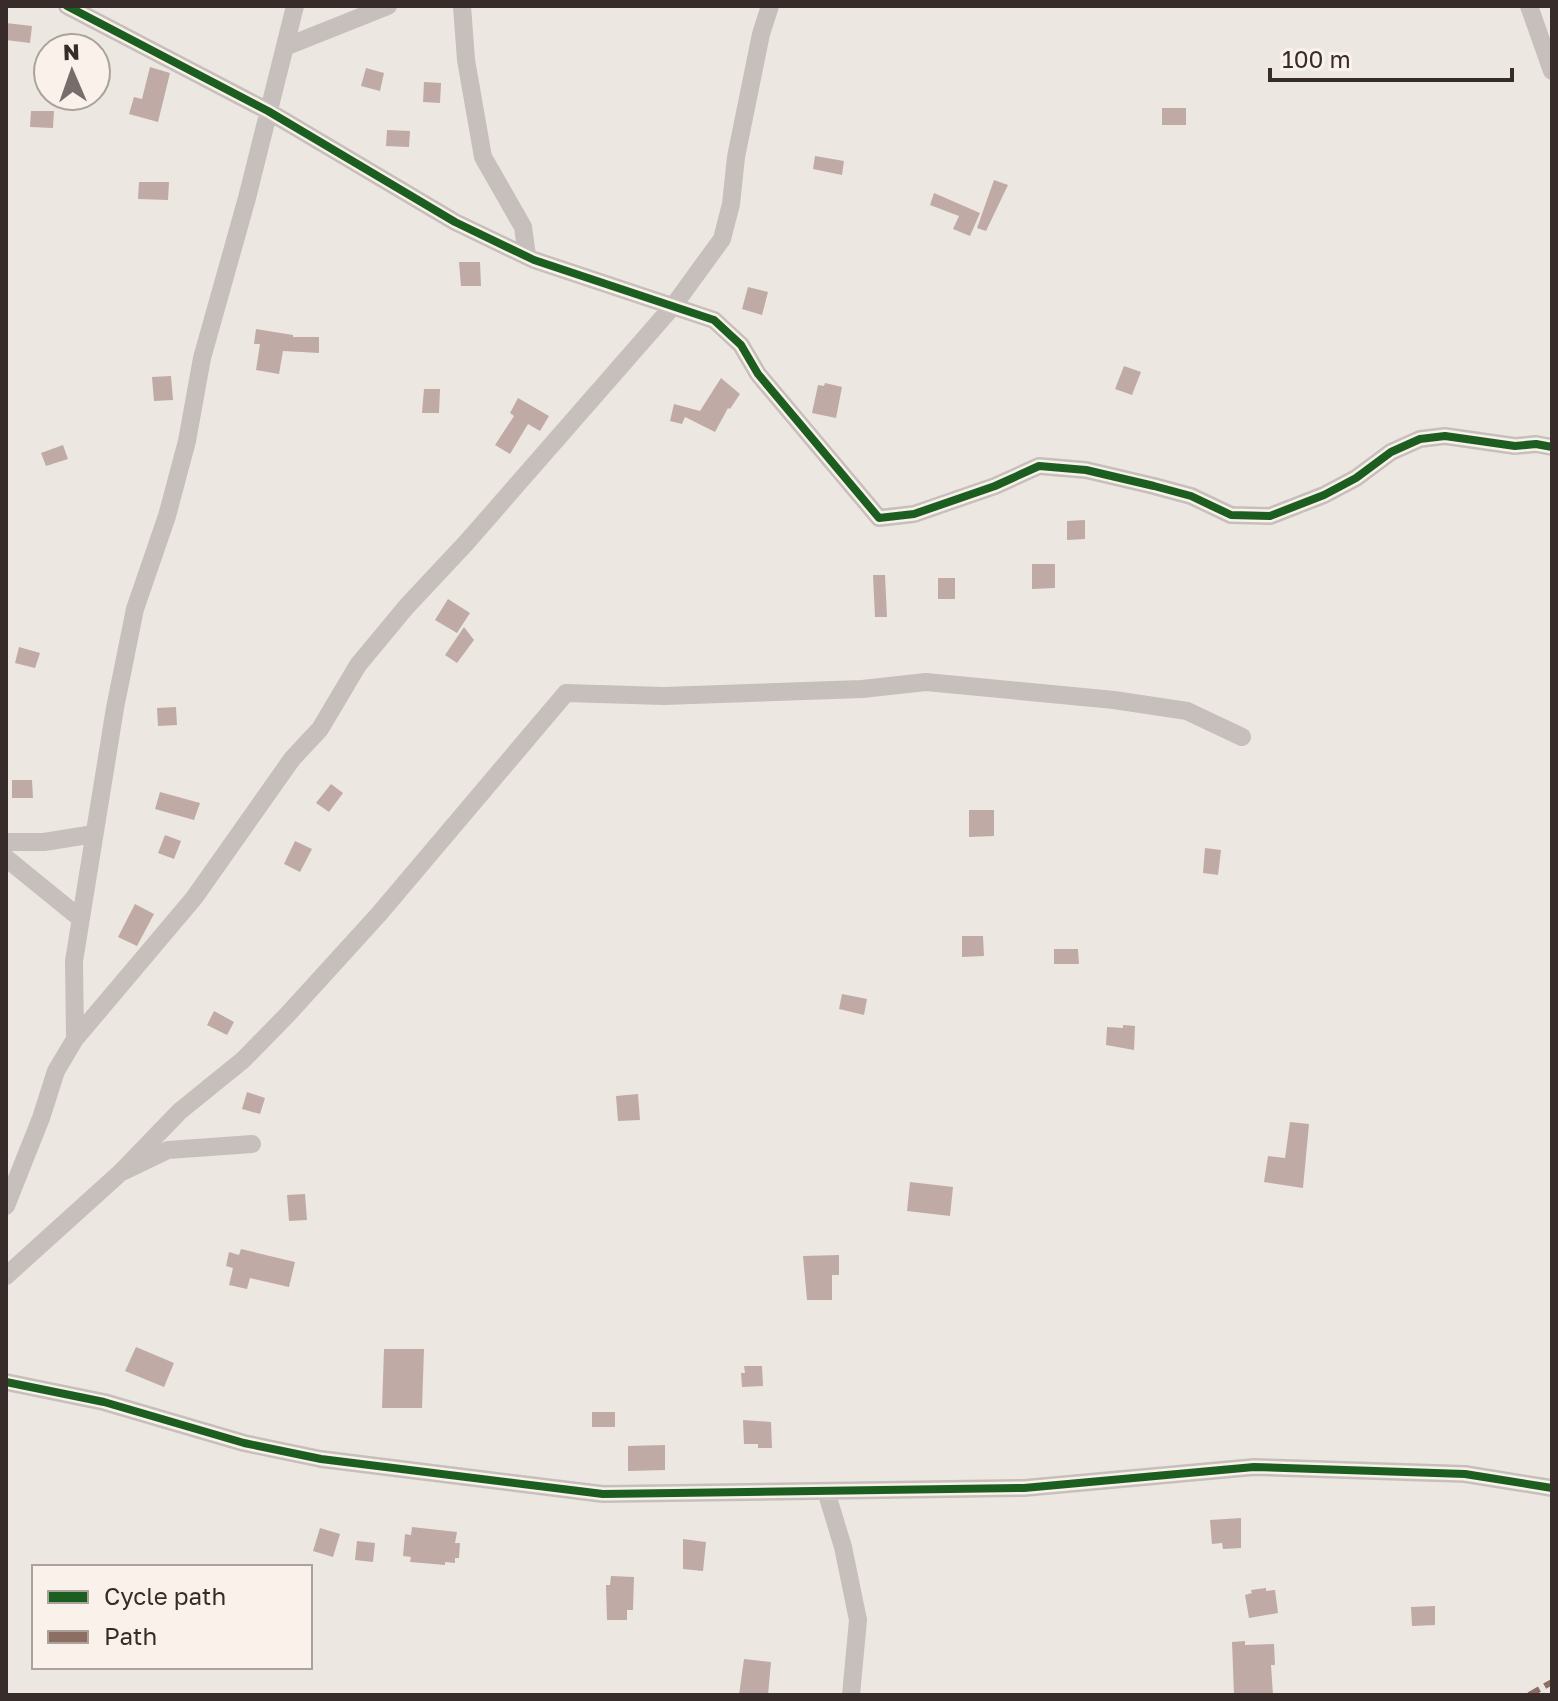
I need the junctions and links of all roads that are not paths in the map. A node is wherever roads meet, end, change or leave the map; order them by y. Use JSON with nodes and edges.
{"nodes":[{"id":1,"x":67,"y":6,"type":"edge"},
{"id":2,"x":295,"y":6,"type":"edge"},
{"id":3,"x":388,"y":6,"type":"edge"},
{"id":4,"x":462,"y":6,"type":"edge"},
{"id":5,"x":770,"y":6,"type":"edge"},
{"id":6,"x":1529,"y":6,"type":"edge"},
{"id":7,"x":285,"y":47,"type":"junction"},
{"id":8,"x":1552,"y":71,"type":"edge"},
{"id":9,"x":268,"y":111,"type":"junction"},
{"id":10,"x":527,"y":256,"type":"junction"},
{"id":11,"x":674,"y":305,"type":"junction"},
{"id":12,"x":1552,"y":447,"type":"edge"},
{"id":13,"x":1242,"y":737,"type":"dead end"},
{"id":14,"x":94,"y":834,"type":"junction"},
{"id":15,"x":6,"y":842,"type":"edge"},
{"id":16,"x":6,"y":858,"type":"edge"},
{"id":17,"x":81,"y":919,"type":"junction"},
{"id":18,"x":75,"y":1039,"type":"junction"},
{"id":19,"x":252,"y":1144,"type":"dead end"},
{"id":20,"x":120,"y":1173,"type":"junction"},
{"id":21,"x":6,"y":1206,"type":"edge"},
{"id":22,"x":6,"y":1276,"type":"edge"},
{"id":23,"x":6,"y":1382,"type":"edge"},
{"id":24,"x":1552,"y":1488,"type":"edge"},
{"id":25,"x":826,"y":1491,"type":"junction"},
{"id":26,"x":851,"y":1695,"type":"edge"}],
"edges":[{"from":1,"to":9,"type":"street"},
{"from":2,"to":7,"type":"street"},
{"from":3,"to":7,"type":"street"},
{"from":4,"to":10,"type":"street"},
{"from":5,"to":11,"type":"street"},
{"from":6,"to":8,"type":"street"},
{"from":7,"to":9,"type":"street"},
{"from":9,"to":10,"type":"street"},
{"from":9,"to":14,"type":"street"},
{"from":10,"to":11,"type":"street"},
{"from":11,"to":12,"type":"street"},
{"from":11,"to":18,"type":"street"},
{"from":13,"to":20,"type":"street"},
{"from":14,"to":15,"type":"street"},
{"from":14,"to":17,"type":"street"},
{"from":16,"to":17,"type":"street"},
{"from":17,"to":18,"type":"street"},
{"from":18,"to":21,"type":"street"},
{"from":19,"to":20,"type":"street"},
{"from":20,"to":22,"type":"street"},
{"from":23,"to":25,"type":"street"},
{"from":24,"to":25,"type":"street"},
{"from":25,"to":26,"type":"street"}]}
